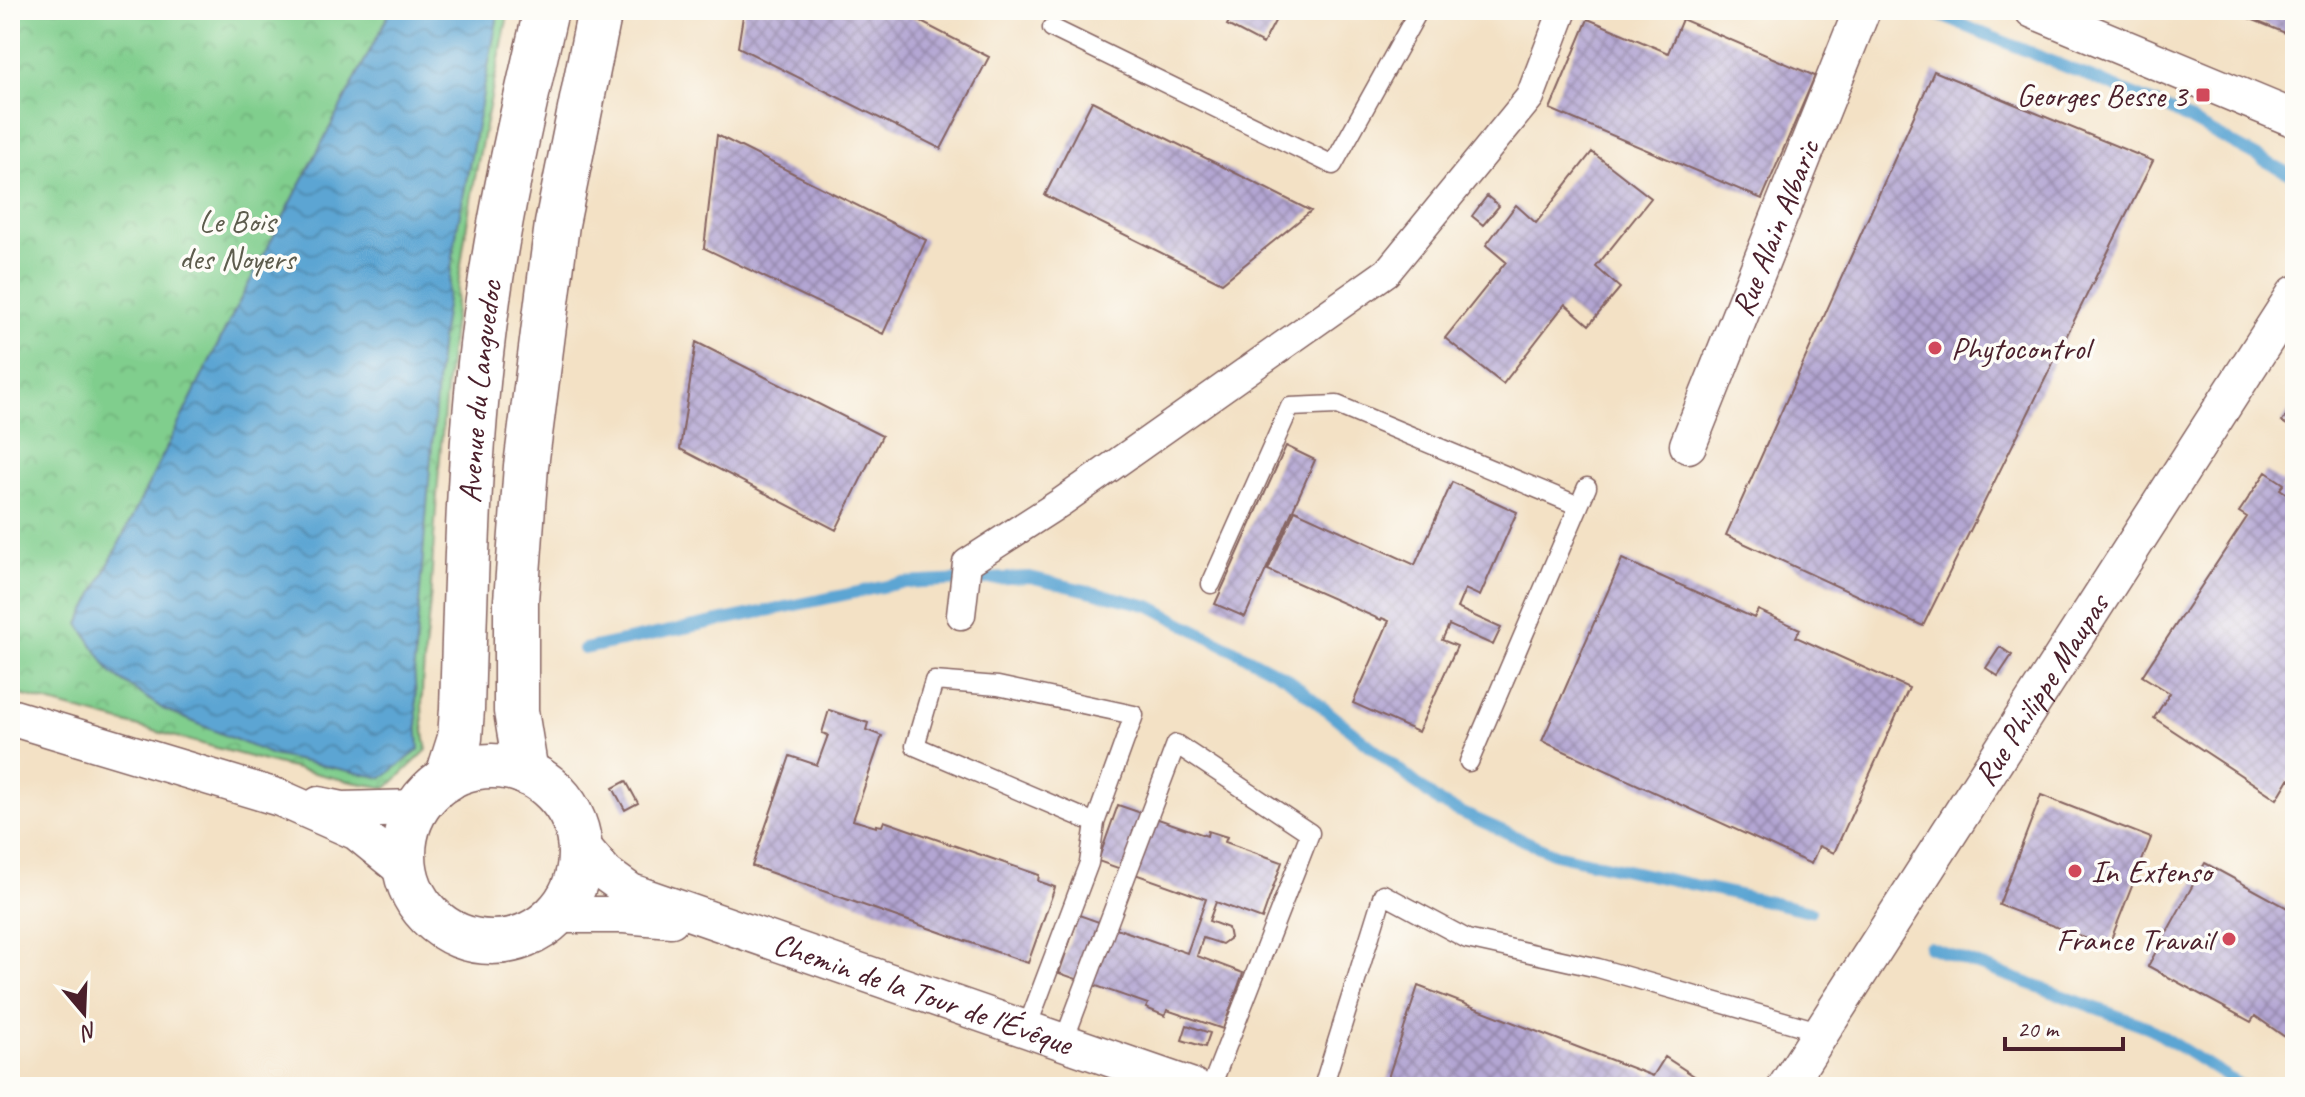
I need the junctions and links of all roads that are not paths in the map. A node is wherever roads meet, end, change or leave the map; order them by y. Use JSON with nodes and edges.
{"nodes":[{"id":1,"x":546,"y":10,"type":"edge"},
{"id":2,"x":600,"y":10,"type":"edge"},
{"id":3,"x":1419,"y":10,"type":"edge"},
{"id":4,"x":1563,"y":10,"type":"edge"},
{"id":5,"x":1862,"y":10,"type":"edge"},
{"id":6,"x":2033,"y":10,"type":"edge"},
{"id":7,"x":1052,"y":28,"type":"dead end"},
{"id":8,"x":2295,"y":119,"type":"edge"},
{"id":9,"x":2295,"y":294,"type":"edge"},
{"id":10,"x":1688,"y":445,"type":"dead end"},
{"id":11,"x":1587,"y":487,"type":"dead end"},
{"id":12,"x":1579,"y":506,"type":"junction"},
{"id":13,"x":1211,"y":584,"type":"dead end"},
{"id":14,"x":961,"y":615,"type":"dead end"},
{"id":15,"x":10,"y":717,"type":"edge"},
{"id":16,"x":1469,"y":762,"type":"dead end"},
{"id":17,"x":526,"y":773,"type":"junction"},
{"id":18,"x":432,"y":793,"type":"junction"},
{"id":19,"x":280,"y":798,"type":"junction"},
{"id":20,"x":1095,"y":823,"type":"junction"},
{"id":21,"x":581,"y":845,"type":"junction"},
{"id":22,"x":405,"y":871,"type":"junction"},
{"id":23,"x":557,"y":915,"type":"junction"},
{"id":24,"x":744,"y":931,"type":"junction"},
{"id":25,"x":1026,"y":1030,"type":"junction"},
{"id":26,"x":1822,"y":1032,"type":"junction"},
{"id":27,"x":1063,"y":1043,"type":"junction"},
{"id":28,"x":1193,"y":1087,"type":"edge"},
{"id":29,"x":1211,"y":1087,"type":"edge"},
{"id":30,"x":1323,"y":1087,"type":"edge"},
{"id":31,"x":1786,"y":1087,"type":"edge"}],
"edges":[{"from":1,"to":18,"type":"street","name":"Avenue du Languedoc"},
{"from":2,"to":17,"type":"street","name":"Avenue du Languedoc"},
{"from":3,"to":7,"type":"lane"},
{"from":4,"to":14,"type":"street"},
{"from":5,"to":10,"type":"street","name":"Rue Alain Albaric"},
{"from":6,"to":8,"type":"street"},
{"from":9,"to":26,"type":"street","name":"Rue Philippe Maupas"},
{"from":11,"to":12,"type":"lane"},
{"from":12,"to":13,"type":"lane"},
{"from":12,"to":16,"type":"lane"},
{"from":15,"to":19,"type":"street"},
{"from":17,"to":18,"type":"street"},
{"from":17,"to":21,"type":"street"},
{"from":18,"to":19,"type":"street"},
{"from":18,"to":22,"type":"street"},
{"from":19,"to":22,"type":"street"},
{"from":20,"to":20,"type":"lane"},
{"from":20,"to":25,"type":"lane"},
{"from":21,"to":23,"type":"street"},
{"from":21,"to":24,"type":"street","name":"Chemin de la Tour de l'Évêque"},
{"from":22,"to":23,"type":"street"},
{"from":23,"to":24,"type":"street","name":"Chemin de la Tour de l'Évêque"},
{"from":24,"to":25,"type":"street","name":"Chemin de la Tour de l'Évêque"},
{"from":25,"to":27,"type":"street","name":"Chemin de la Tour de l'Évêque"},
{"from":26,"to":30,"type":"lane"},
{"from":26,"to":31,"type":"street","name":"Rue Philippe Maupas"},
{"from":27,"to":28,"type":"street","name":"Chemin de la Tour de l'Évêque"},
{"from":27,"to":29,"type":"lane"}]}
